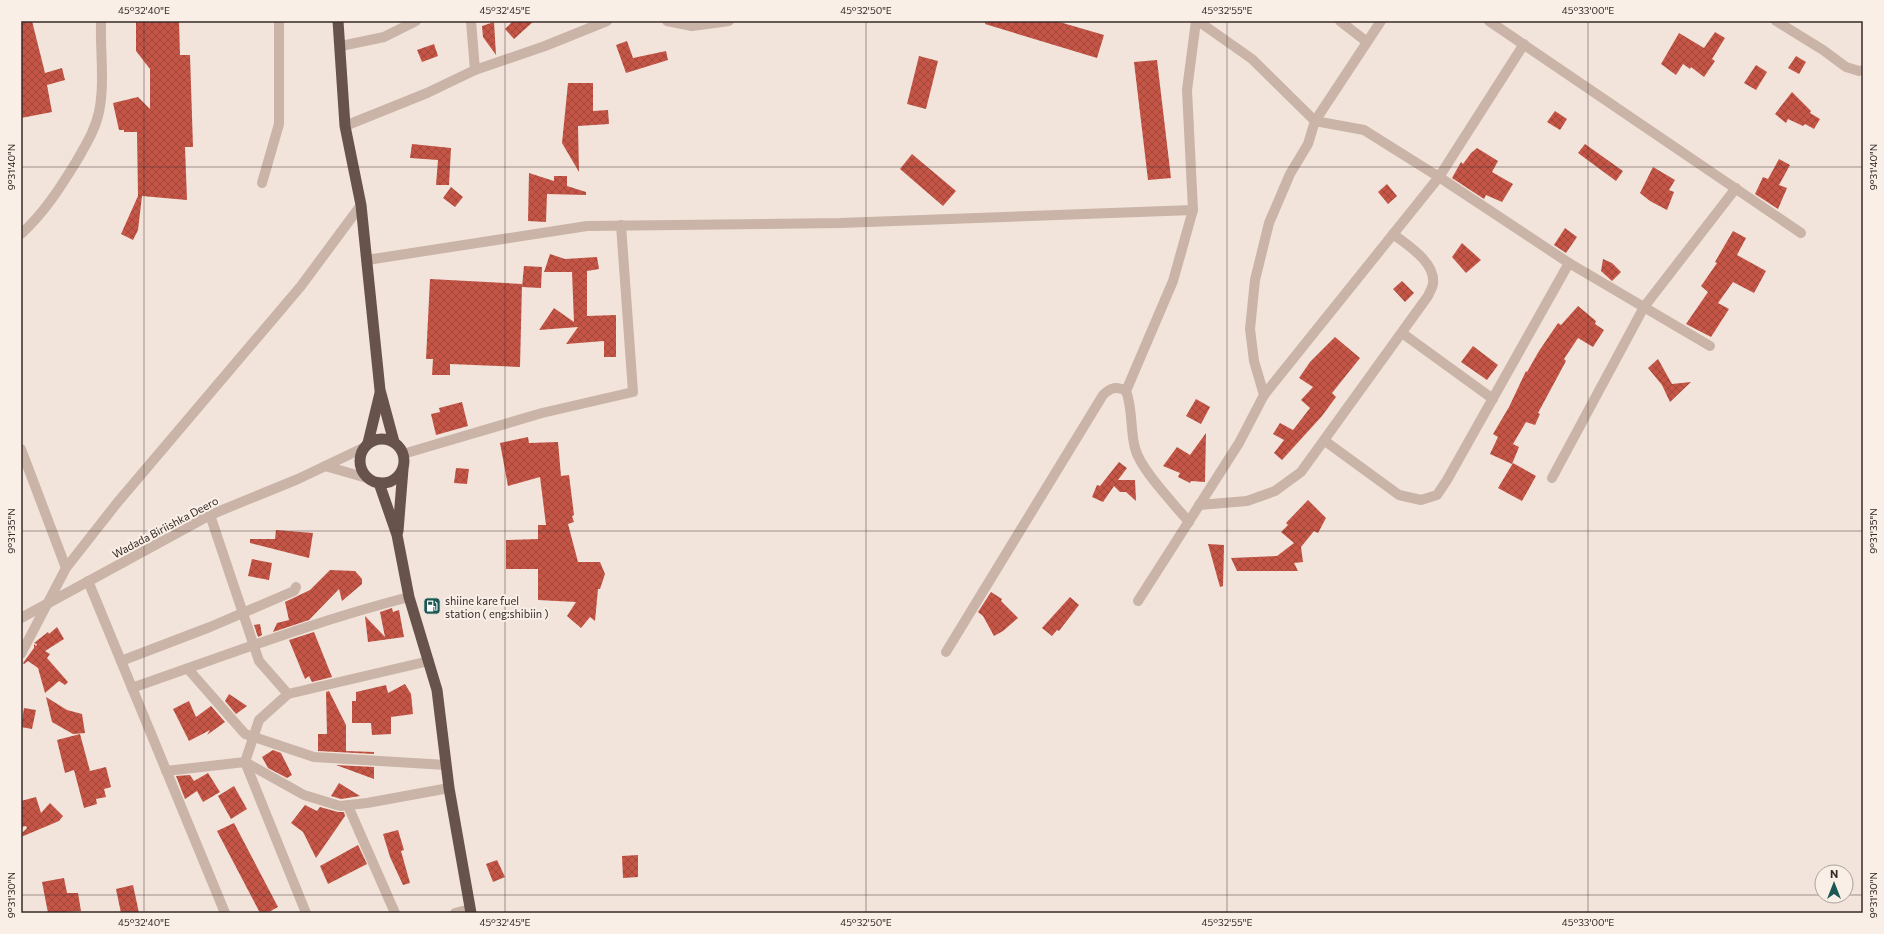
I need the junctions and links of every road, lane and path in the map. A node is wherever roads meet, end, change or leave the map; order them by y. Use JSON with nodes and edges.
{"nodes":[{"id":1,"x":101,"y":21,"type":"edge"},
{"id":2,"x":279,"y":21,"type":"edge"},
{"id":3,"x":338,"y":21,"type":"edge"},
{"id":4,"x":416,"y":21,"type":"edge"},
{"id":5,"x":471,"y":21,"type":"edge"},
{"id":6,"x":668,"y":21,"type":"edge"},
{"id":7,"x":729,"y":21,"type":"edge"},
{"id":8,"x":1197,"y":21,"type":"edge"},
{"id":9,"x":1340,"y":21,"type":"edge"},
{"id":10,"x":1381,"y":21,"type":"edge"},
{"id":11,"x":1490,"y":21,"type":"edge"},
{"id":12,"x":1776,"y":21,"type":"edge"},
{"id":13,"x":600,"y":22,"type":"edge"},
{"id":14,"x":1367,"y":42,"type":"junction"},
{"id":15,"x":1524,"y":44,"type":"junction"},
{"id":16,"x":340,"y":46,"type":"junction"},
{"id":17,"x":475,"y":70,"type":"junction"},
{"id":18,"x":1863,"y":70,"type":"edge"},
{"id":19,"x":1315,"y":121,"type":"junction"},
{"id":20,"x":345,"y":126,"type":"junction"},
{"id":21,"x":1439,"y":177,"type":"junction"},
{"id":22,"x":262,"y":183,"type":"dead end"},
{"id":23,"x":1736,"y":188,"type":"junction"},
{"id":24,"x":361,"y":205,"type":"junction"},
{"id":25,"x":1194,"y":210,"type":"junction"},
{"id":26,"x":621,"y":225,"type":"junction"},
{"id":27,"x":1801,"y":233,"type":"dead end"},
{"id":28,"x":21,"y":234,"type":"edge"},
{"id":29,"x":1393,"y":234,"type":"junction"},
{"id":30,"x":366,"y":260,"type":"junction"},
{"id":31,"x":1568,"y":263,"type":"junction"},
{"id":32,"x":1644,"y":307,"type":"junction"},
{"id":33,"x":1402,"y":333,"type":"junction"},
{"id":34,"x":1710,"y":346,"type":"dead end"},
{"id":35,"x":380,"y":390,"type":"junction"},
{"id":36,"x":1126,"y":391,"type":"junction"},
{"id":37,"x":1264,"y":395,"type":"junction"},
{"id":38,"x":1493,"y":399,"type":"junction"},
{"id":39,"x":1325,"y":441,"type":"junction"},
{"id":40,"x":394,"y":442,"type":"junction"},
{"id":41,"x":366,"y":445,"type":"junction"},
{"id":42,"x":21,"y":449,"type":"edge"},
{"id":43,"x":403,"y":454,"type":"junction"},
{"id":44,"x":326,"y":466,"type":"junction"},
{"id":45,"x":403,"y":469,"type":"junction"},
{"id":46,"x":367,"y":478,"type":"junction"},
{"id":47,"x":1552,"y":478,"type":"dead end"},
{"id":48,"x":379,"y":483,"type":"junction"},
{"id":49,"x":1200,"y":505,"type":"junction"},
{"id":50,"x":210,"y":515,"type":"junction"},
{"id":51,"x":1189,"y":522,"type":"junction"},
{"id":52,"x":397,"y":535,"type":"junction"},
{"id":53,"x":66,"y":568,"type":"junction"},
{"id":54,"x":88,"y":581,"type":"junction"},
{"id":55,"x":296,"y":588,"type":"dead end"},
{"id":56,"x":409,"y":597,"type":"junction"},
{"id":57,"x":1138,"y":601,"type":"dead end"},
{"id":58,"x":46,"y":604,"type":"junction"},
{"id":59,"x":243,"y":613,"type":"junction"},
{"id":60,"x":21,"y":618,"type":"edge"},
{"id":61,"x":254,"y":645,"type":"junction"},
{"id":62,"x":946,"y":652,"type":"dead end"},
{"id":63,"x":21,"y":654,"type":"edge"},
{"id":64,"x":121,"y":661,"type":"junction"},
{"id":65,"x":429,"y":661,"type":"junction"},
{"id":66,"x":188,"y":669,"type":"junction"},
{"id":67,"x":132,"y":688,"type":"junction"},
{"id":68,"x":288,"y":694,"type":"junction"},
{"id":69,"x":253,"y":737,"type":"junction"},
{"id":70,"x":245,"y":762,"type":"junction"},
{"id":71,"x":446,"y":766,"type":"junction"},
{"id":72,"x":166,"y":771,"type":"junction"},
{"id":73,"x":449,"y":788,"type":"junction"},
{"id":74,"x":348,"y":806,"type":"junction"},
{"id":75,"x":470,"y":911,"type":"edge"},
{"id":76,"x":225,"y":913,"type":"edge"},
{"id":77,"x":306,"y":913,"type":"edge"},
{"id":78,"x":395,"y":913,"type":"edge"},
{"id":79,"x":455,"y":913,"type":"edge"}],
"edges":[{"from":1,"to":28,"type":"street"},
{"from":2,"to":22,"type":"street"},
{"from":3,"to":16,"type":"highway"},
{"from":4,"to":16,"type":"street"},
{"from":5,"to":17,"type":"street"},
{"from":6,"to":7,"type":"street"},
{"from":8,"to":19,"type":"street"},
{"from":8,"to":25,"type":"street"},
{"from":9,"to":14,"type":"street"},
{"from":10,"to":14,"type":"street"},
{"from":11,"to":15,"type":"street"},
{"from":12,"to":18,"type":"street"},
{"from":13,"to":17,"type":"street"},
{"from":14,"to":19,"type":"street"},
{"from":15,"to":21,"type":"street"},
{"from":15,"to":23,"type":"street"},
{"from":16,"to":20,"type":"highway"},
{"from":17,"to":20,"type":"street"},
{"from":19,"to":21,"type":"street"},
{"from":19,"to":37,"type":"street"},
{"from":20,"to":24,"type":"highway"},
{"from":21,"to":29,"type":"street"},
{"from":21,"to":31,"type":"street"},
{"from":23,"to":27,"type":"street"},
{"from":23,"to":32,"type":"street"},
{"from":24,"to":30,"type":"highway"},
{"from":24,"to":53,"type":"street"},
{"from":25,"to":26,"type":"street"},
{"from":25,"to":36,"type":"street"},
{"from":26,"to":30,"type":"street"},
{"from":26,"to":43,"type":"street"},
{"from":29,"to":33,"type":"street"},
{"from":29,"to":37,"type":"street"},
{"from":30,"to":35,"type":"highway"},
{"from":31,"to":32,"type":"street"},
{"from":31,"to":38,"type":"street"},
{"from":32,"to":34,"type":"street"},
{"from":32,"to":47,"type":"street"},
{"from":33,"to":38,"type":"street"},
{"from":33,"to":39,"type":"street"},
{"from":35,"to":40,"type":"highway"},
{"from":35,"to":41,"type":"highway"},
{"from":36,"to":51,"type":"street"},
{"from":36,"to":62,"type":"street"},
{"from":37,"to":49,"type":"street"},
{"from":38,"to":39,"type":"street"},
{"from":39,"to":49,"type":"street"},
{"from":40,"to":41,"type":"highway"},
{"from":40,"to":43,"type":"highway"},
{"from":41,"to":44,"type":"street","name":"Wadada Biriishka Deero"},
{"from":41,"to":46,"type":"highway"},
{"from":42,"to":53,"type":"street"},
{"from":43,"to":45,"type":"highway"},
{"from":44,"to":46,"type":"street"},
{"from":44,"to":50,"type":"street","name":"Wadada Biriishka Deero"},
{"from":45,"to":48,"type":"highway"},
{"from":45,"to":52,"type":"highway"},
{"from":46,"to":48,"type":"highway"},
{"from":48,"to":52,"type":"highway"},
{"from":49,"to":51,"type":"street"},
{"from":50,"to":54,"type":"street","name":"Wadada Biriishka Deero"},
{"from":50,"to":59,"type":"street"},
{"from":51,"to":57,"type":"street"},
{"from":52,"to":56,"type":"highway"},
{"from":53,"to":58,"type":"street"},
{"from":54,"to":58,"type":"street","name":"Wadada Biriishka Deero"},
{"from":54,"to":64,"type":"street"},
{"from":55,"to":59,"type":"street"},
{"from":56,"to":61,"type":"street"},
{"from":56,"to":65,"type":"highway"},
{"from":58,"to":60,"type":"street","name":"Wadada Biriishka Deero"},
{"from":58,"to":63,"type":"street"},
{"from":59,"to":61,"type":"street"},
{"from":59,"to":64,"type":"street"},
{"from":61,"to":66,"type":"street"},
{"from":61,"to":68,"type":"street"},
{"from":64,"to":67,"type":"street"},
{"from":65,"to":68,"type":"street"},
{"from":65,"to":71,"type":"highway"},
{"from":66,"to":67,"type":"street"},
{"from":66,"to":69,"type":"street"},
{"from":67,"to":72,"type":"street"},
{"from":68,"to":69,"type":"street"},
{"from":69,"to":70,"type":"street"},
{"from":69,"to":71,"type":"street"},
{"from":70,"to":72,"type":"street"},
{"from":70,"to":74,"type":"street"},
{"from":70,"to":77,"type":"street"},
{"from":71,"to":73,"type":"highway"},
{"from":72,"to":76,"type":"street"},
{"from":73,"to":74,"type":"street"},
{"from":73,"to":75,"type":"highway"},
{"from":74,"to":78,"type":"street"},
{"from":75,"to":79,"type":"street"}]}
